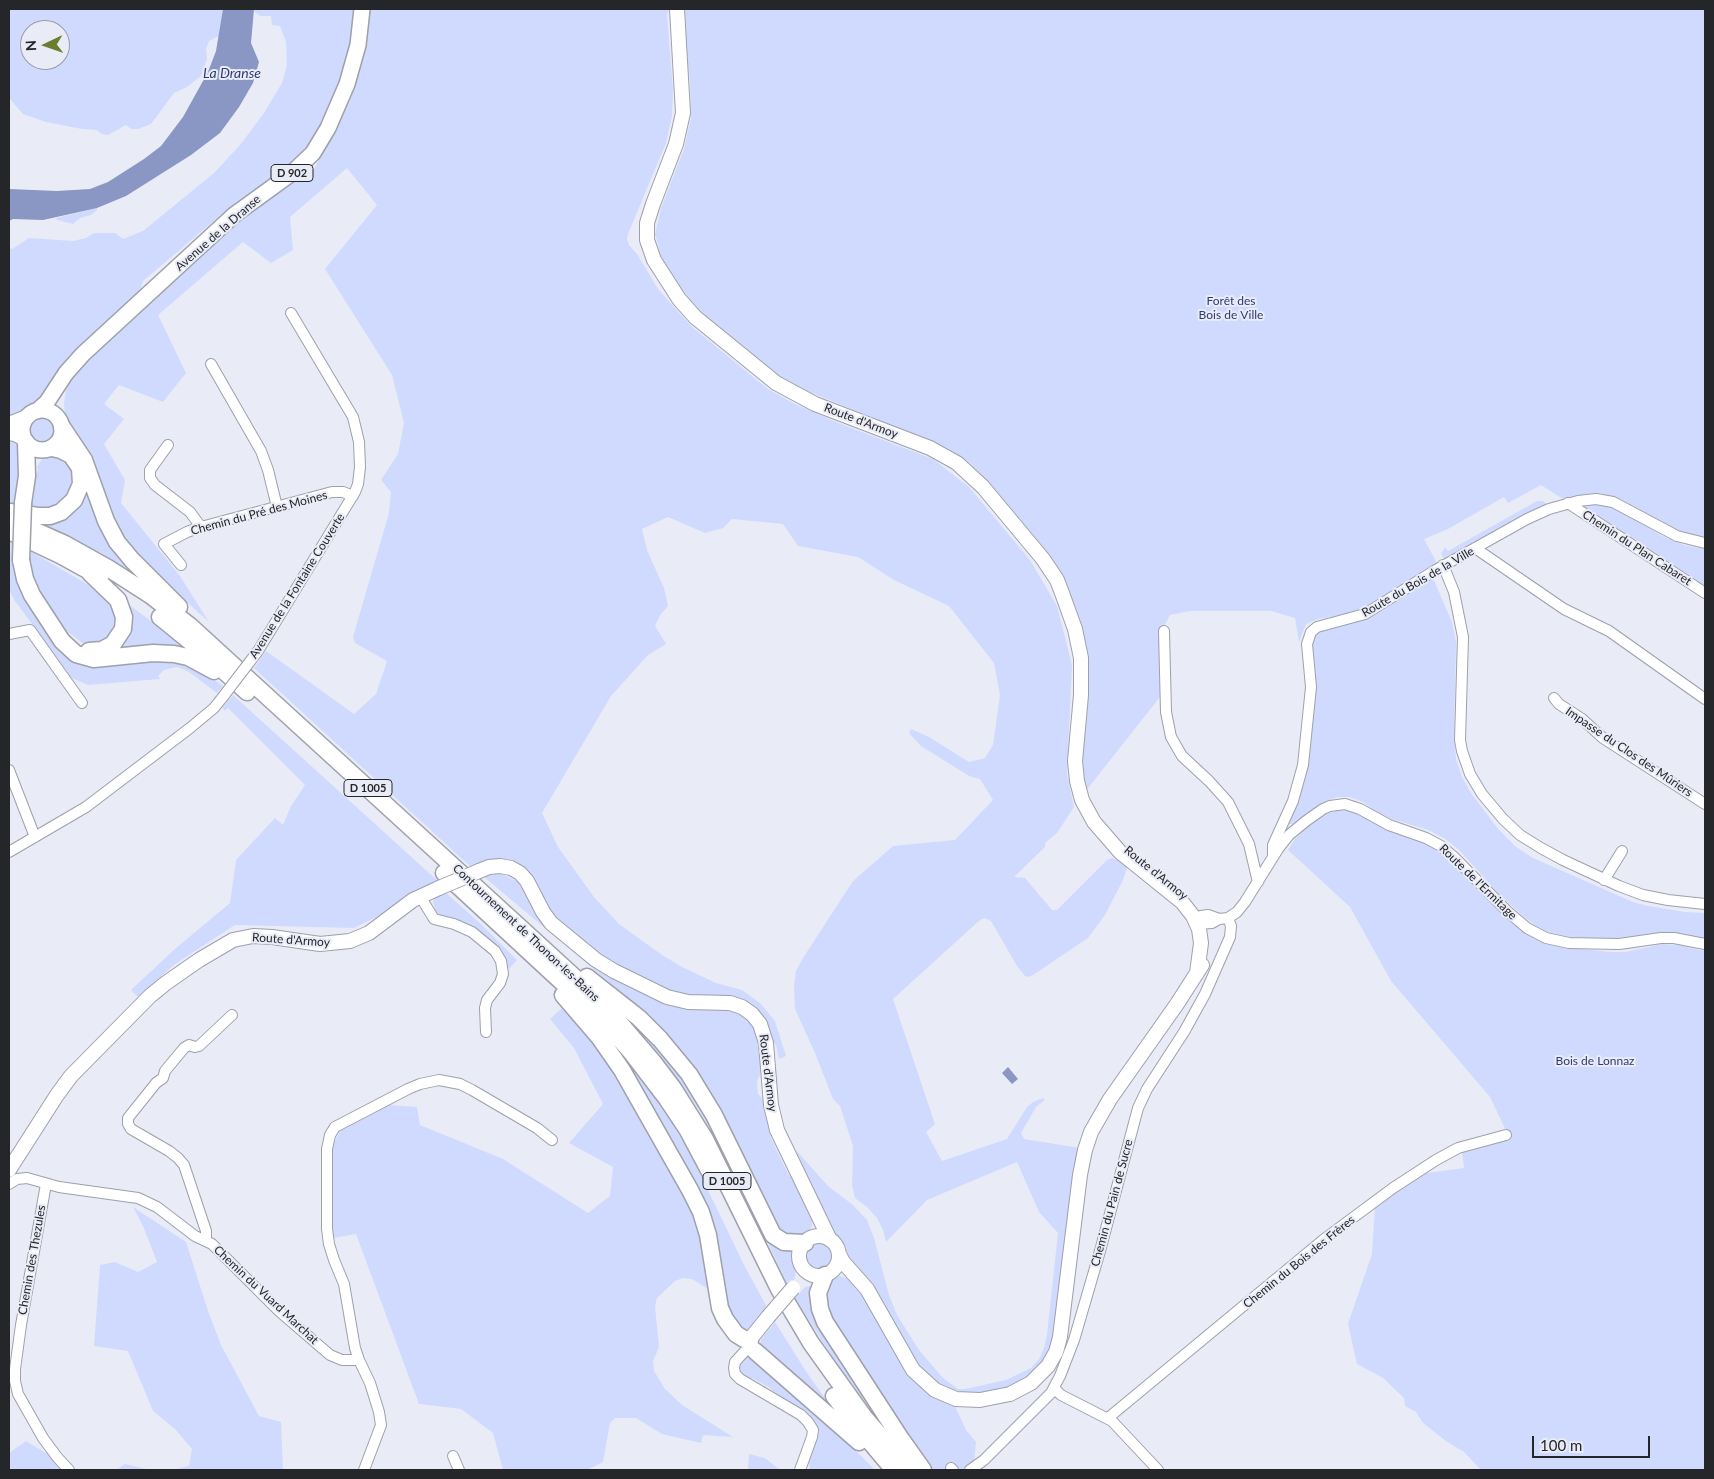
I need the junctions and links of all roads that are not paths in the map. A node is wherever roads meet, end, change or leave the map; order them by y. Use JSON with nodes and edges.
{"nodes":[{"id":1,"x":362,"y":9,"type":"edge"},
{"id":2,"x":677,"y":9,"type":"edge"},
{"id":3,"x":290,"y":313,"type":"dead end"},
{"id":4,"x":211,"y":364,"type":"dead end"},
{"id":5,"x":61,"y":383,"type":"junction"},
{"id":6,"x":33,"y":414,"type":"junction"},
{"id":7,"x":60,"y":423,"type":"junction"},
{"id":8,"x":9,"y":424,"type":"edge"},
{"id":9,"x":9,"y":433,"type":"edge"},
{"id":10,"x":25,"y":440,"type":"junction"},
{"id":11,"x":168,"y":445,"type":"dead end"},
{"id":12,"x":50,"y":448,"type":"junction"},
{"id":13,"x":27,"y":476,"type":"junction"},
{"id":14,"x":353,"y":496,"type":"junction"},
{"id":15,"x":1568,"y":503,"type":"junction"},
{"id":16,"x":277,"y":507,"type":"junction"},
{"id":17,"x":9,"y":512,"type":"edge"},
{"id":18,"x":9,"y":519,"type":"edge"},
{"id":19,"x":201,"y":527,"type":"junction"},
{"id":20,"x":9,"y":531,"type":"edge"},
{"id":21,"x":1705,"y":543,"type":"edge"},
{"id":22,"x":1475,"y":548,"type":"junction"},
{"id":23,"x":181,"y":566,"type":"dead end"},
{"id":24,"x":1443,"y":566,"type":"junction"},
{"id":25,"x":83,"y":567,"type":"junction"},
{"id":26,"x":1705,"y":593,"type":"edge"},
{"id":27,"x":1164,"y":631,"type":"dead end"},
{"id":28,"x":9,"y":634,"type":"edge"},
{"id":29,"x":59,"y":636,"type":"junction"},
{"id":30,"x":226,"y":657,"type":"junction"},
{"id":31,"x":241,"y":686,"type":"junction"},
{"id":32,"x":1554,"y":698,"type":"dead end"},
{"id":33,"x":1705,"y":699,"type":"edge"},
{"id":34,"x":82,"y":703,"type":"dead end"},
{"id":35,"x":9,"y":770,"type":"edge"},
{"id":36,"x":1705,"y":804,"type":"edge"},
{"id":37,"x":35,"y":837,"type":"junction"},
{"id":38,"x":1622,"y":851,"type":"dead end"},
{"id":39,"x":9,"y":852,"type":"edge"},
{"id":40,"x":1273,"y":857,"type":"junction"},
{"id":41,"x":1604,"y":880,"type":"junction"},
{"id":42,"x":1258,"y":882,"type":"junction"},
{"id":43,"x":420,"y":896,"type":"junction"},
{"id":44,"x":1705,"y":904,"type":"edge"},
{"id":45,"x":509,"y":918,"type":"junction"},
{"id":46,"x":1224,"y":918,"type":"junction"},
{"id":47,"x":1199,"y":921,"type":"junction"},
{"id":48,"x":511,"y":935,"type":"junction"},
{"id":49,"x":1705,"y":944,"type":"edge"},
{"id":50,"x":232,"y":1015,"type":"dead end"},
{"id":51,"x":486,"y":1032,"type":"dead end"},
{"id":52,"x":1506,"y":1135,"type":"dead end"},
{"id":53,"x":552,"y":1140,"type":"dead end"},
{"id":54,"x":9,"y":1170,"type":"edge"},
{"id":55,"x":9,"y":1184,"type":"edge"},
{"id":56,"x":46,"y":1184,"type":"junction"},
{"id":57,"x":814,"y":1208,"type":"junction"},
{"id":58,"x":206,"y":1240,"type":"junction"},
{"id":59,"x":830,"y":1240,"type":"junction"},
{"id":60,"x":808,"y":1241,"type":"junction"},
{"id":61,"x":839,"y":1254,"type":"junction"},
{"id":62,"x":807,"y":1272,"type":"junction"},
{"id":63,"x":828,"y":1274,"type":"junction"},
{"id":64,"x":860,"y":1282,"type":"junction"},
{"id":65,"x":752,"y":1346,"type":"junction"},
{"id":66,"x":358,"y":1360,"type":"junction"},
{"id":67,"x":1054,"y":1388,"type":"junction"},
{"id":68,"x":1108,"y":1418,"type":"junction"},
{"id":69,"x":453,"y":1456,"type":"dead end"},
{"id":70,"x":69,"y":1470,"type":"edge"},
{"id":71,"x":364,"y":1470,"type":"edge"},
{"id":72,"x":458,"y":1470,"type":"edge"},
{"id":73,"x":800,"y":1470,"type":"edge"},
{"id":74,"x":892,"y":1470,"type":"edge"},
{"id":75,"x":910,"y":1470,"type":"edge"},
{"id":76,"x":923,"y":1470,"type":"edge"},
{"id":77,"x":970,"y":1470,"type":"edge"},
{"id":78,"x":1158,"y":1470,"type":"edge"}],
"edges":[{"from":1,"to":5,"type":"main road","name":"Avenue de la Dranse","number":"D 902"},
{"from":2,"to":47,"type":"main road","name":"Route d'Armoy"},
{"from":3,"to":14,"type":"street","name":"Avenue de la Fontaine Couverte"},
{"from":4,"to":16,"type":"street"},
{"from":5,"to":6,"type":"main road","name":"Avenue de la Dranse","number":"D 902"},
{"from":5,"to":7,"type":"main road","name":"Avenue de la Dranse","number":"D 902"},
{"from":6,"to":7,"type":"main road"},
{"from":6,"to":8,"type":"main road","name":"Avenue de la Dranse","number":"D 902"},
{"from":6,"to":10,"type":"main road"},
{"from":7,"to":12,"type":"main road"},
{"from":7,"to":30,"type":"highway"},
{"from":9,"to":10,"type":"main road"},
{"from":10,"to":12,"type":"main road"},
{"from":10,"to":13,"type":"highway"},
{"from":11,"to":19,"type":"street"},
{"from":12,"to":13,"type":"highway"},
{"from":12,"to":17,"type":"highway"},
{"from":13,"to":29,"type":"highway","bridge":true},
{"from":14,"to":16,"type":"street","name":"Chemin du Pré des Moines"},
{"from":14,"to":37,"type":"street","name":"Avenue de la Fontaine Couverte","bridge":true},
{"from":15,"to":21,"type":"street","name":"Route du Bois de la Ville"},
{"from":15,"to":22,"type":"street","name":"Route du Bois de la Ville"},
{"from":15,"to":26,"type":"street","name":"Chemin du Plan Cabaret"},
{"from":16,"to":19,"type":"street","name":"Chemin du Pré des Moines"},
{"from":18,"to":30,"type":"highway","name":"Contournement de Thonon-les-Bains","number":"D 1005"},
{"from":19,"to":23,"type":"street","name":"Chemin du Pré des Moines"},
{"from":20,"to":25,"type":"highway","name":"Contournement de Thonon-les-Bains","number":"D 1005"},
{"from":22,"to":24,"type":"street","name":"Route du Bois de la Ville"},
{"from":22,"to":33,"type":"street"},
{"from":24,"to":40,"type":"street","name":"Route du Bois de la Ville"},
{"from":24,"to":41,"type":"street"},
{"from":25,"to":29,"type":"highway"},
{"from":25,"to":31,"type":"highway","name":"Contournement de Thonon-les-Bains","number":"D 1005"},
{"from":27,"to":42,"type":"street"},
{"from":28,"to":34,"type":"street"},
{"from":29,"to":31,"type":"highway"},
{"from":30,"to":45,"type":"highway","name":"Contournement de Thonon-les-Bains","number":"D 1005"},
{"from":31,"to":48,"type":"highway","name":"Contournement de Thonon-les-Bains","number":"D 1005"},
{"from":32,"to":36,"type":"street","name":"Impasse du Clos des Mûriers"},
{"from":35,"to":37,"type":"street"},
{"from":37,"to":39,"type":"street","name":"Avenue de la Fontaine Couverte"},
{"from":38,"to":41,"type":"street"},
{"from":40,"to":42,"type":"street","name":"Route du Bois de la Ville"},
{"from":40,"to":49,"type":"street","name":"Route de l'Ermitage"},
{"from":41,"to":44,"type":"street"},
{"from":42,"to":46,"type":"street","name":"Route du Bois de la Ville"},
{"from":43,"to":51,"type":"street"},
{"from":43,"to":54,"type":"main road","name":"Route d'Armoy"},
{"from":43,"to":57,"type":"main road","name":"Route d'Armoy","bridge":true},
{"from":45,"to":60,"type":"highway","number":"D 1005"},
{"from":45,"to":75,"type":"highway","name":"Contournement de Thonon-les-Bains","number":"D 1005"},
{"from":46,"to":47,"type":"street","name":"Route du Bois de la Ville"},
{"from":46,"to":67,"type":"street","name":"Chemin du Pain de Sucre"},
{"from":47,"to":64,"type":"main road","name":"Route d'Armoy"},
{"from":48,"to":65,"type":"highway","number":"D 1005"},
{"from":48,"to":74,"type":"highway","name":"Contournement de Thonon-les-Bains","number":"D 1005"},
{"from":50,"to":58,"type":"street"},
{"from":52,"to":68,"type":"street","name":"Chemin du Bois des Frères"},
{"from":53,"to":66,"type":"street"},
{"from":55,"to":56,"type":"street","name":"Chemin du Vuard Marchat"},
{"from":56,"to":58,"type":"street","name":"Chemin du Vuard Marchat"},
{"from":56,"to":70,"type":"street","name":"Chemin des Thezules"},
{"from":57,"to":59,"type":"main road","name":"Route d'Armoy"},
{"from":57,"to":60,"type":"main road","name":"Route d'Armoy"},
{"from":58,"to":66,"type":"street","name":"Chemin du Vuard Marchat"},
{"from":59,"to":60,"type":"main road"},
{"from":59,"to":61,"type":"main road"},
{"from":60,"to":62,"type":"main road"},
{"from":61,"to":63,"type":"main road"},
{"from":61,"to":64,"type":"main road","name":"Route d'Armoy"},
{"from":62,"to":63,"type":"main road"},
{"from":62,"to":65,"type":"main road","bridge":true},
{"from":63,"to":64,"type":"main road"},
{"from":63,"to":76,"type":"highway"},
{"from":65,"to":73,"type":"street"},
{"from":65,"to":74,"type":"highway","number":"D 1005"},
{"from":66,"to":71,"type":"street"},
{"from":67,"to":68,"type":"street"},
{"from":67,"to":77,"type":"street","name":"Chemin du Pain de Sucre"},
{"from":68,"to":78,"type":"street"},
{"from":69,"to":72,"type":"street"}]}
